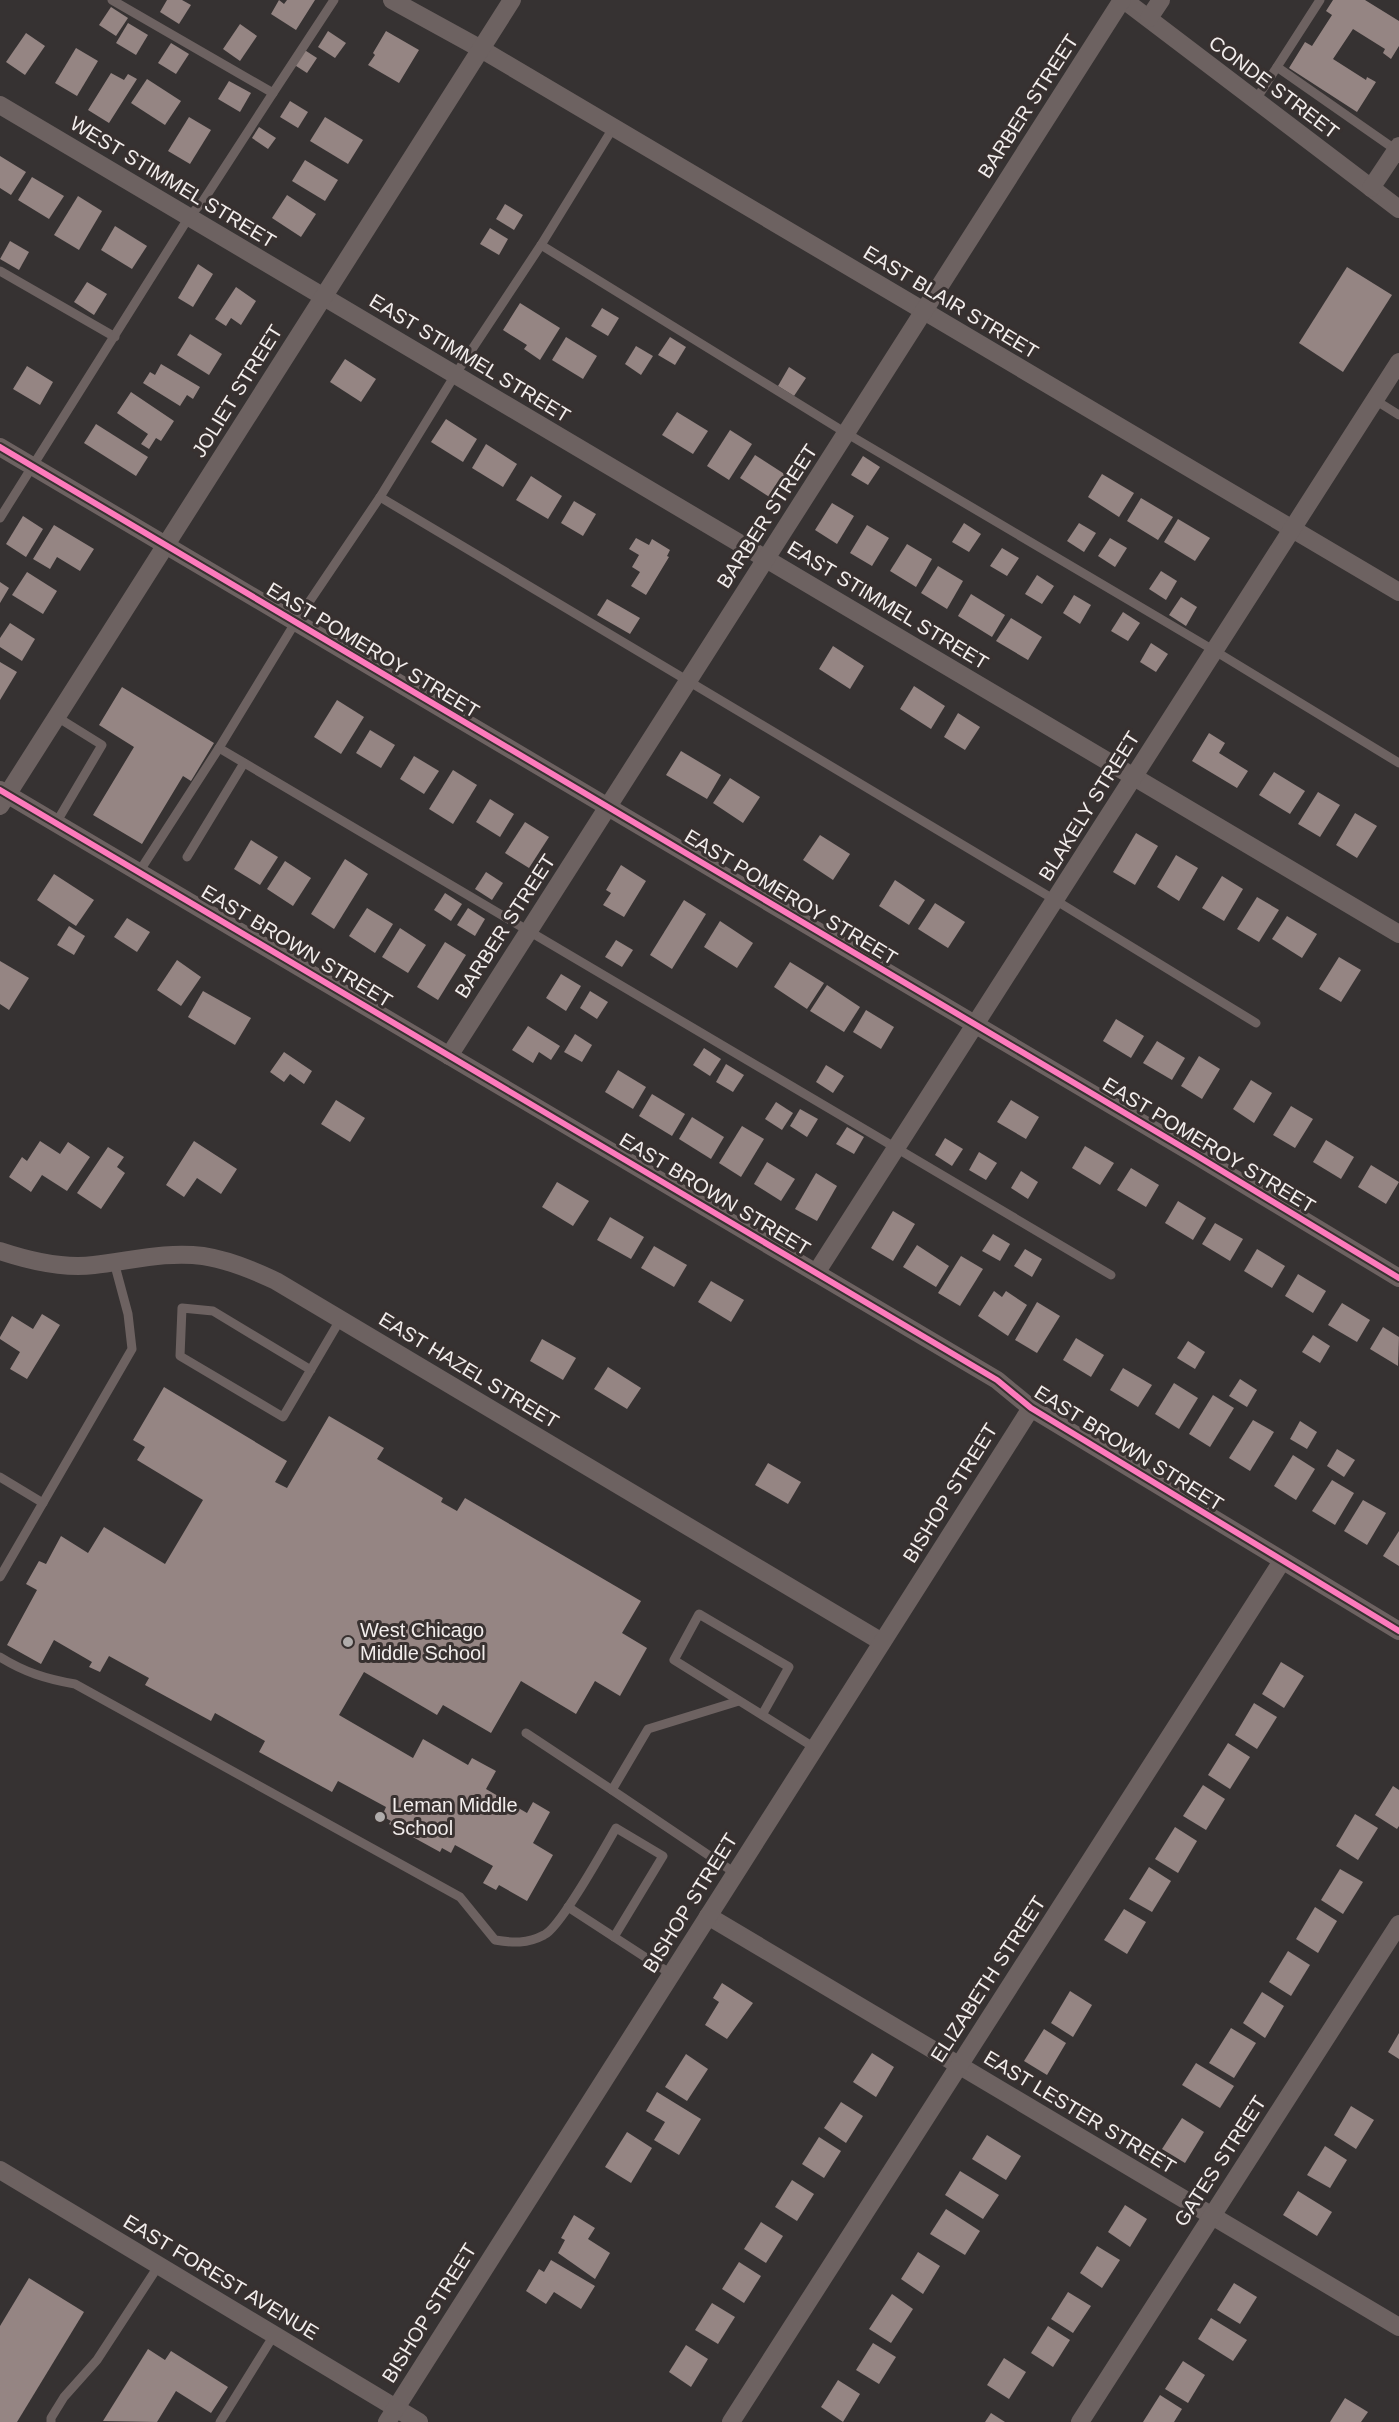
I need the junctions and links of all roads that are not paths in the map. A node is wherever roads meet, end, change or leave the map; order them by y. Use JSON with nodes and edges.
{"nodes":[{"id":1,"x":112,"y":0,"type":"edge"},
{"id":2,"x":334,"y":0,"type":"edge"},
{"id":3,"x":392,"y":0,"type":"edge"},
{"id":4,"x":512,"y":0,"type":"edge"},
{"id":5,"x":1123,"y":0,"type":"edge"},
{"id":6,"x":1161,"y":0,"type":"edge"},
{"id":7,"x":1320,"y":0,"type":"edge"},
{"id":8,"x":1149,"y":18,"type":"junction"},
{"id":9,"x":481,"y":49,"type":"junction"},
{"id":10,"x":1276,"y":68,"type":"junction"},
{"id":11,"x":273,"y":93,"type":"junction"},
{"id":12,"x":1255,"y":101,"type":"junction"},
{"id":13,"x":0,"y":105,"type":"edge"},
{"id":14,"x":613,"y":128,"type":"junction"},
{"id":15,"x":1398,"y":148,"type":"edge"},
{"id":16,"x":1371,"y":188,"type":"junction"},
{"id":17,"x":1399,"y":209,"type":"edge"},
{"id":18,"x":189,"y":218,"type":"junction"},
{"id":19,"x":541,"y":245,"type":"junction"},
{"id":20,"x":0,"y":271,"type":"edge"},
{"id":21,"x":323,"y":297,"type":"junction"},
{"id":22,"x":924,"y":311,"type":"junction"},
{"id":23,"x":115,"y":337,"type":"junction"},
{"id":24,"x":1399,"y":362,"type":"edge"},
{"id":25,"x":455,"y":375,"type":"junction"},
{"id":26,"x":1375,"y":400,"type":"junction"},
{"id":27,"x":1399,"y":415,"type":"edge"},
{"id":28,"x":846,"y":433,"type":"junction"},
{"id":29,"x":0,"y":447,"type":"edge"},
{"id":30,"x":33,"y":467,"type":"junction"},
{"id":31,"x":380,"y":497,"type":"junction"},
{"id":32,"x":0,"y":518,"type":"edge"},
{"id":33,"x":1292,"y":530,"type":"junction"},
{"id":34,"x":165,"y":546,"type":"junction"},
{"id":35,"x":765,"y":559,"type":"junction"},
{"id":36,"x":1399,"y":592,"type":"edge"},
{"id":37,"x":295,"y":623,"type":"junction"},
{"id":38,"x":1215,"y":651,"type":"junction"},
{"id":39,"x":689,"y":680,"type":"junction"},
{"id":40,"x":57,"y":717,"type":"junction"},
{"id":41,"x":219,"y":748,"type":"junction"},
{"id":42,"x":244,"y":763,"type":"junction"},
{"id":43,"x":1399,"y":764,"type":"edge"},
{"id":44,"x":1133,"y":777,"type":"junction"},
{"id":45,"x":2,"y":797,"type":"edge"},
{"id":46,"x":607,"y":808,"type":"junction"},
{"id":47,"x":56,"y":823,"type":"junction"},
{"id":48,"x":187,"y":857,"type":"dead end"},
{"id":49,"x":139,"y":872,"type":"junction"},
{"id":50,"x":1055,"y":900,"type":"junction"},
{"id":51,"x":528,"y":932,"type":"junction"},
{"id":52,"x":1399,"y":934,"type":"edge"},
{"id":53,"x":1256,"y":1023,"type":"dead end"},
{"id":54,"x":975,"y":1025,"type":"junction"},
{"id":55,"x":449,"y":1056,"type":"junction"},
{"id":56,"x":896,"y":1149,"type":"junction"},
{"id":57,"x":0,"y":1251,"type":"edge"},
{"id":58,"x":114,"y":1262,"type":"junction"},
{"id":59,"x":816,"y":1273,"type":"junction"},
{"id":60,"x":1111,"y":1275,"type":"dead end"},
{"id":61,"x":1399,"y":1278,"type":"edge"},
{"id":62,"x":340,"y":1320,"type":"junction"},
{"id":63,"x":311,"y":1370,"type":"junction"},
{"id":64,"x":1030,"y":1408,"type":"junction"},
{"id":65,"x":0,"y":1477,"type":"edge"},
{"id":66,"x":43,"y":1503,"type":"junction"},
{"id":67,"x":1282,"y":1561,"type":"junction"},
{"id":68,"x":0,"y":1577,"type":"edge"},
{"id":69,"x":1399,"y":1631,"type":"edge"},
{"id":70,"x":882,"y":1642,"type":"junction"},
{"id":71,"x":0,"y":1657,"type":"edge"},
{"id":72,"x":739,"y":1701,"type":"junction"},
{"id":73,"x":762,"y":1715,"type":"junction"},
{"id":74,"x":526,"y":1733,"type":"dead end"},
{"id":75,"x":815,"y":1748,"type":"junction"},
{"id":76,"x":612,"y":1790,"type":"junction"},
{"id":77,"x":735,"y":1873,"type":"junction"},
{"id":78,"x":568,"y":1906,"type":"junction"},
{"id":79,"x":708,"y":1916,"type":"junction"},
{"id":80,"x":1399,"y":1924,"type":"edge"},
{"id":81,"x":614,"y":1937,"type":"junction"},
{"id":82,"x":671,"y":1974,"type":"junction"},
{"id":83,"x":959,"y":2066,"type":"junction"},
{"id":84,"x":0,"y":2170,"type":"edge"},
{"id":85,"x":1212,"y":2216,"type":"junction"},
{"id":86,"x":159,"y":2265,"type":"junction"},
{"id":87,"x":1399,"y":2327,"type":"edge"},
{"id":88,"x":274,"y":2334,"type":"junction"},
{"id":89,"x":391,"y":2415,"type":"edge"},
{"id":90,"x":51,"y":2422,"type":"edge"},
{"id":91,"x":220,"y":2422,"type":"edge"},
{"id":92,"x":419,"y":2422,"type":"edge"},
{"id":93,"x":731,"y":2422,"type":"edge"},
{"id":94,"x":1080,"y":2422,"type":"edge"}],
"edges":[{"from":1,"to":11,"type":"lane"},
{"from":2,"to":11,"type":"lane"},
{"from":3,"to":9,"type":"street","name":"EAST BLAIR STREET"},
{"from":4,"to":9,"type":"street","name":"JOLIET STREET"},
{"from":5,"to":8,"type":"street","name":"CONDE STREET"},
{"from":5,"to":22,"type":"street","name":"BARBER STREET"},
{"from":6,"to":8,"type":"street"},
{"from":7,"to":10,"type":"lane"},
{"from":8,"to":12,"type":"street","name":"CONDE STREET"},
{"from":9,"to":14,"type":"street","name":"EAST BLAIR STREET"},
{"from":9,"to":21,"type":"street","name":"JOLIET STREET"},
{"from":10,"to":12,"type":"lane"},
{"from":10,"to":15,"type":"lane"},
{"from":11,"to":18,"type":"lane"},
{"from":12,"to":16,"type":"street","name":"CONDE STREET"},
{"from":13,"to":18,"type":"street","name":"WEST STIMMEL STREET"},
{"from":14,"to":19,"type":"lane"},
{"from":14,"to":22,"type":"street","name":"EAST BLAIR STREET"},
{"from":15,"to":16,"type":"street"},
{"from":16,"to":17,"type":"street","name":"CONDE STREET"},
{"from":18,"to":21,"type":"street","name":"WEST STIMMEL STREET"},
{"from":18,"to":23,"type":"lane"},
{"from":19,"to":25,"type":"lane"},
{"from":19,"to":28,"type":"lane"},
{"from":20,"to":23,"type":"lane"},
{"from":21,"to":25,"type":"street","name":"EAST STIMMEL STREET"},
{"from":21,"to":34,"type":"street","name":"JOLIET STREET"},
{"from":22,"to":28,"type":"street","name":"BARBER STREET"},
{"from":22,"to":33,"type":"street","name":"EAST BLAIR STREET"},
{"from":23,"to":30,"type":"lane"},
{"from":24,"to":26,"type":"street","name":"BLAKELY STREET"},
{"from":25,"to":31,"type":"lane"},
{"from":25,"to":35,"type":"street","name":"EAST STIMMEL STREET"},
{"from":26,"to":27,"type":"lane"},
{"from":26,"to":33,"type":"street","name":"BLAKELY STREET"},
{"from":28,"to":35,"type":"street","name":"BARBER STREET"},
{"from":28,"to":38,"type":"lane"},
{"from":29,"to":30,"type":"street","name":"EAST POMEROY STREET"},
{"from":30,"to":32,"type":"lane"},
{"from":30,"to":34,"type":"street","name":"EAST POMEROY STREET"},
{"from":31,"to":37,"type":"lane"},
{"from":31,"to":39,"type":"lane"},
{"from":33,"to":36,"type":"street","name":"EAST BLAIR STREET"},
{"from":33,"to":38,"type":"street","name":"BLAKELY STREET"},
{"from":34,"to":37,"type":"street","name":"EAST POMEROY STREET"},
{"from":34,"to":40,"type":"street","name":"JOLIET STREET"},
{"from":35,"to":39,"type":"street","name":"BARBER STREET"},
{"from":35,"to":44,"type":"street","name":"EAST STIMMEL STREET"},
{"from":37,"to":41,"type":"lane"},
{"from":37,"to":46,"type":"street","name":"EAST POMEROY STREET"},
{"from":38,"to":43,"type":"lane"},
{"from":38,"to":44,"type":"street","name":"BLAKELY STREET"},
{"from":39,"to":46,"type":"street","name":"BARBER STREET"},
{"from":39,"to":50,"type":"lane"},
{"from":40,"to":45,"type":"street","name":"JOLIET STREET"},
{"from":40,"to":47,"type":"lane"},
{"from":41,"to":42,"type":"lane"},
{"from":41,"to":49,"type":"lane"},
{"from":42,"to":48,"type":"lane"},
{"from":42,"to":51,"type":"lane"},
{"from":44,"to":50,"type":"street","name":"BLAKELY STREET"},
{"from":44,"to":52,"type":"street","name":"EAST STIMMEL STREET"},
{"from":45,"to":47,"type":"street","name":"EAST BROWN STREET"},
{"from":46,"to":51,"type":"street","name":"BARBER STREET"},
{"from":46,"to":54,"type":"street","name":"EAST POMEROY STREET"},
{"from":47,"to":49,"type":"street","name":"EAST BROWN STREET"},
{"from":49,"to":55,"type":"street","name":"EAST BROWN STREET"},
{"from":50,"to":53,"type":"lane"},
{"from":50,"to":54,"type":"street","name":"BLAKELY STREET"},
{"from":51,"to":55,"type":"street","name":"BARBER STREET"},
{"from":51,"to":56,"type":"lane"},
{"from":54,"to":56,"type":"street","name":"BLAKELY STREET"},
{"from":54,"to":61,"type":"street","name":"EAST POMEROY STREET"},
{"from":55,"to":59,"type":"street","name":"EAST BROWN STREET"},
{"from":56,"to":59,"type":"street","name":"BLAKELY STREET"},
{"from":56,"to":60,"type":"lane"},
{"from":57,"to":58,"type":"street","name":"EAST HAZEL STREET"},
{"from":58,"to":62,"type":"street","name":"EAST HAZEL STREET"},
{"from":58,"to":66,"type":"lane"},
{"from":59,"to":64,"type":"street","name":"EAST BROWN STREET"},
{"from":62,"to":63,"type":"lane"},
{"from":62,"to":70,"type":"street","name":"EAST HAZEL STREET"},
{"from":63,"to":63,"type":"lane"},
{"from":64,"to":67,"type":"street","name":"EAST BROWN STREET"},
{"from":64,"to":70,"type":"street","name":"BISHOP STREET"},
{"from":65,"to":66,"type":"lane"},
{"from":66,"to":68,"type":"lane"},
{"from":67,"to":69,"type":"street","name":"EAST BROWN STREET"},
{"from":67,"to":83,"type":"street","name":"ELIZABETH STREET"},
{"from":70,"to":75,"type":"street","name":"BISHOP STREET"},
{"from":71,"to":78,"type":"lane"},
{"from":72,"to":73,"type":"lane"},
{"from":72,"to":73,"type":"lane"},
{"from":72,"to":76,"type":"lane"},
{"from":73,"to":75,"type":"lane"},
{"from":74,"to":76,"type":"lane"},
{"from":75,"to":77,"type":"street","name":"BISHOP STREET"},
{"from":76,"to":77,"type":"lane"},
{"from":77,"to":79,"type":"street","name":"BISHOP STREET"},
{"from":78,"to":81,"type":"lane"},
{"from":78,"to":81,"type":"lane"},
{"from":79,"to":82,"type":"street","name":"BISHOP STREET"},
{"from":79,"to":83,"type":"street","name":"EAST LESTER STREET"},
{"from":80,"to":85,"type":"street","name":"GATES STREET"},
{"from":81,"to":82,"type":"lane"},
{"from":82,"to":89,"type":"street","name":"BISHOP STREET"},
{"from":83,"to":85,"type":"street","name":"EAST LESTER STREET"},
{"from":83,"to":93,"type":"street","name":"ELIZABETH STREET"},
{"from":84,"to":86,"type":"street","name":"EAST FOREST AVENUE"},
{"from":85,"to":87,"type":"street","name":"EAST LESTER STREET"},
{"from":85,"to":94,"type":"street","name":"GATES STREET"},
{"from":86,"to":88,"type":"street","name":"EAST FOREST AVENUE"},
{"from":86,"to":90,"type":"lane"},
{"from":88,"to":89,"type":"street","name":"EAST FOREST AVENUE"},
{"from":88,"to":91,"type":"lane"},
{"from":89,"to":92,"type":"street","name":"EAST FOREST AVENUE"}]}
